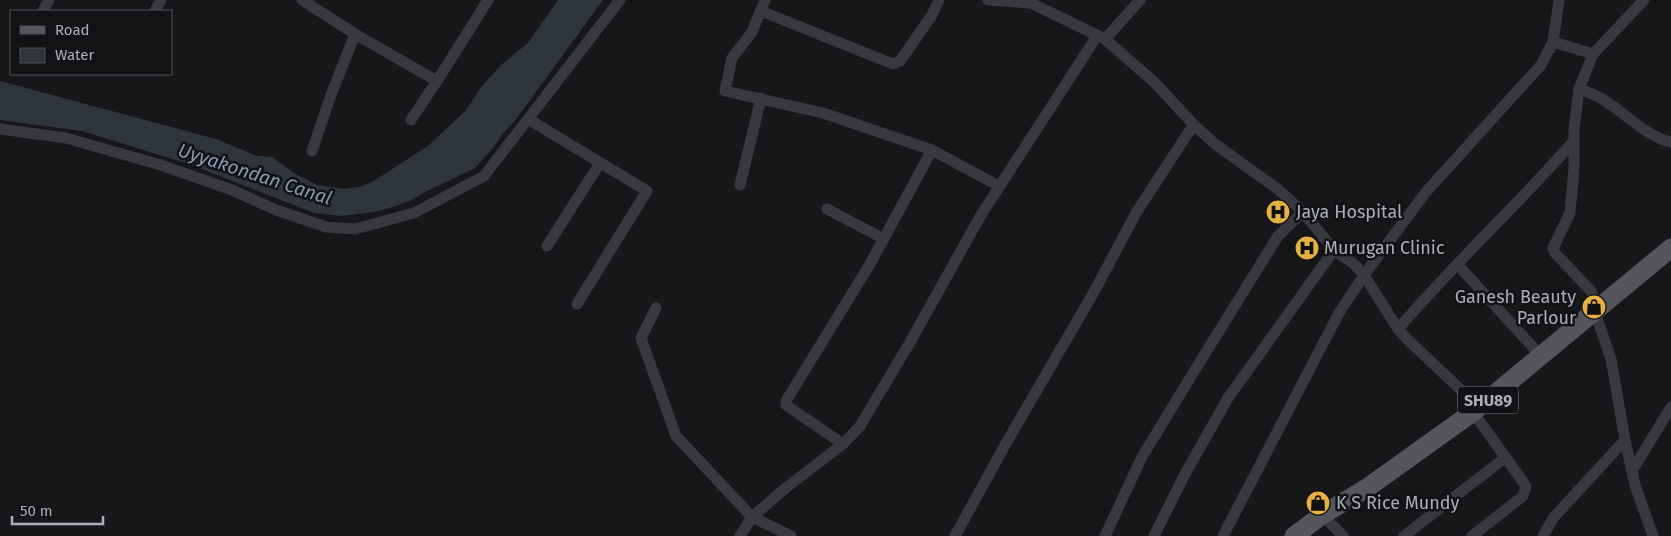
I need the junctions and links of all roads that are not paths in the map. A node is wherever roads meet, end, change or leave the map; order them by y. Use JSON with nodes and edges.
{"nodes":[{"id":1,"x":302,"y":0,"type":"edge"},
{"id":2,"x":488,"y":0,"type":"edge"},
{"id":3,"x":620,"y":0,"type":"edge"},
{"id":4,"x":939,"y":0,"type":"edge"},
{"id":5,"x":988,"y":0,"type":"edge"},
{"id":6,"x":1140,"y":0,"type":"edge"},
{"id":7,"x":1559,"y":0,"type":"edge"},
{"id":8,"x":1644,"y":0,"type":"edge"},
{"id":9,"x":1032,"y":2,"type":"edge"},
{"id":10,"x":763,"y":6,"type":"edge"},
{"id":11,"x":355,"y":34,"type":"junction"},
{"id":12,"x":1101,"y":38,"type":"junction"},
{"id":13,"x":1553,"y":42,"type":"junction"},
{"id":14,"x":1593,"y":54,"type":"junction"},
{"id":15,"x":437,"y":81,"type":"junction"},
{"id":16,"x":1579,"y":89,"type":"junction"},
{"id":17,"x":762,"y":98,"type":"junction"},
{"id":18,"x":528,"y":119,"type":"junction"},
{"id":19,"x":412,"y":120,"type":"dead end"},
{"id":20,"x":1194,"y":126,"type":"junction"},
{"id":21,"x":0,"y":129,"type":"edge"},
{"id":22,"x":1574,"y":140,"type":"junction"},
{"id":23,"x":1671,"y":142,"type":"edge"},
{"id":24,"x":932,"y":150,"type":"junction"},
{"id":25,"x":312,"y":151,"type":"dead end"},
{"id":26,"x":600,"y":163,"type":"junction"},
{"id":27,"x":740,"y":185,"type":"dead end"},
{"id":28,"x":999,"y":186,"type":"junction"},
{"id":29,"x":828,"y":209,"type":"dead end"},
{"id":30,"x":1303,"y":212,"type":"junction"},
{"id":31,"x":884,"y":239,"type":"junction"},
{"id":32,"x":547,"y":246,"type":"dead end"},
{"id":33,"x":1671,"y":248,"type":"edge"},
{"id":34,"x":1334,"y":250,"type":"junction"},
{"id":35,"x":1457,"y":264,"type":"junction"},
{"id":36,"x":1364,"y":275,"type":"junction"},
{"id":37,"x":577,"y":304,"type":"dead end"},
{"id":38,"x":656,"y":308,"type":"dead end"},
{"id":39,"x":1595,"y":312,"type":"junction"},
{"id":40,"x":1398,"y":329,"type":"junction"},
{"id":41,"x":1542,"y":356,"type":"junction"},
{"id":42,"x":1671,"y":407,"type":"edge"},
{"id":43,"x":1476,"y":410,"type":"junction"},
{"id":44,"x":1625,"y":440,"type":"junction"},
{"id":45,"x":843,"y":444,"type":"junction"},
{"id":46,"x":1506,"y":456,"type":"junction"},
{"id":47,"x":1632,"y":471,"type":"junction"},
{"id":48,"x":1322,"y":515,"type":"junction"},
{"id":49,"x":752,"y":517,"type":"junction"},
{"id":50,"x":740,"y":536,"type":"edge"},
{"id":51,"x":791,"y":536,"type":"edge"},
{"id":52,"x":955,"y":536,"type":"edge"},
{"id":53,"x":1105,"y":536,"type":"edge"},
{"id":54,"x":1154,"y":536,"type":"edge"},
{"id":55,"x":1223,"y":536,"type":"edge"},
{"id":56,"x":1294,"y":536,"type":"edge"},
{"id":57,"x":1343,"y":536,"type":"edge"},
{"id":58,"x":1404,"y":536,"type":"edge"},
{"id":59,"x":1472,"y":536,"type":"edge"},
{"id":60,"x":1543,"y":536,"type":"edge"},
{"id":61,"x":1653,"y":536,"type":"edge"}],
"edges":[{"from":1,"to":11,"type":"street"},
{"from":2,"to":15,"type":"street"},
{"from":3,"to":18,"type":"street"},
{"from":4,"to":10,"type":"street"},
{"from":5,"to":9,"type":"street"},
{"from":6,"to":12,"type":"street"},
{"from":7,"to":13,"type":"street"},
{"from":8,"to":14,"type":"street"},
{"from":9,"to":12,"type":"street"},
{"from":10,"to":17,"type":"street"},
{"from":11,"to":15,"type":"street"},
{"from":11,"to":25,"type":"street"},
{"from":12,"to":20,"type":"street"},
{"from":12,"to":28,"type":"street"},
{"from":13,"to":14,"type":"street"},
{"from":13,"to":36,"type":"street"},
{"from":14,"to":16,"type":"street"},
{"from":15,"to":19,"type":"street"},
{"from":16,"to":22,"type":"street"},
{"from":16,"to":23,"type":"street"},
{"from":17,"to":24,"type":"street"},
{"from":17,"to":27,"type":"street"},
{"from":18,"to":21,"type":"street"},
{"from":18,"to":26,"type":"street"},
{"from":20,"to":30,"type":"street"},
{"from":20,"to":52,"type":"street"},
{"from":22,"to":35,"type":"street"},
{"from":22,"to":39,"type":"street"},
{"from":24,"to":28,"type":"street"},
{"from":24,"to":31,"type":"street"},
{"from":26,"to":32,"type":"street"},
{"from":26,"to":37,"type":"street"},
{"from":28,"to":45,"type":"street"},
{"from":29,"to":31,"type":"street"},
{"from":30,"to":34,"type":"street"},
{"from":30,"to":53,"type":"street"},
{"from":31,"to":45,"type":"street"},
{"from":33,"to":39,"type":"main road","number":"SHU89"},
{"from":34,"to":36,"type":"street"},
{"from":34,"to":54,"type":"street"},
{"from":35,"to":40,"type":"street"},
{"from":35,"to":41,"type":"street"},
{"from":36,"to":40,"type":"street"},
{"from":36,"to":55,"type":"street"},
{"from":38,"to":49,"type":"street"},
{"from":39,"to":41,"type":"main road","number":"SHU89"},
{"from":39,"to":44,"type":"street"},
{"from":40,"to":43,"type":"street"},
{"from":41,"to":43,"type":"main road","number":"SHU89"},
{"from":42,"to":47,"type":"street"},
{"from":43,"to":46,"type":"street"},
{"from":43,"to":48,"type":"main road","number":"SHU89"},
{"from":44,"to":47,"type":"street"},
{"from":44,"to":60,"type":"street"},
{"from":45,"to":49,"type":"street"},
{"from":46,"to":58,"type":"street"},
{"from":46,"to":59,"type":"street"},
{"from":47,"to":61,"type":"street"},
{"from":48,"to":56,"type":"main road","number":"SHU89"},
{"from":48,"to":57,"type":"street"},
{"from":49,"to":50,"type":"street"},
{"from":49,"to":51,"type":"street"}]}
